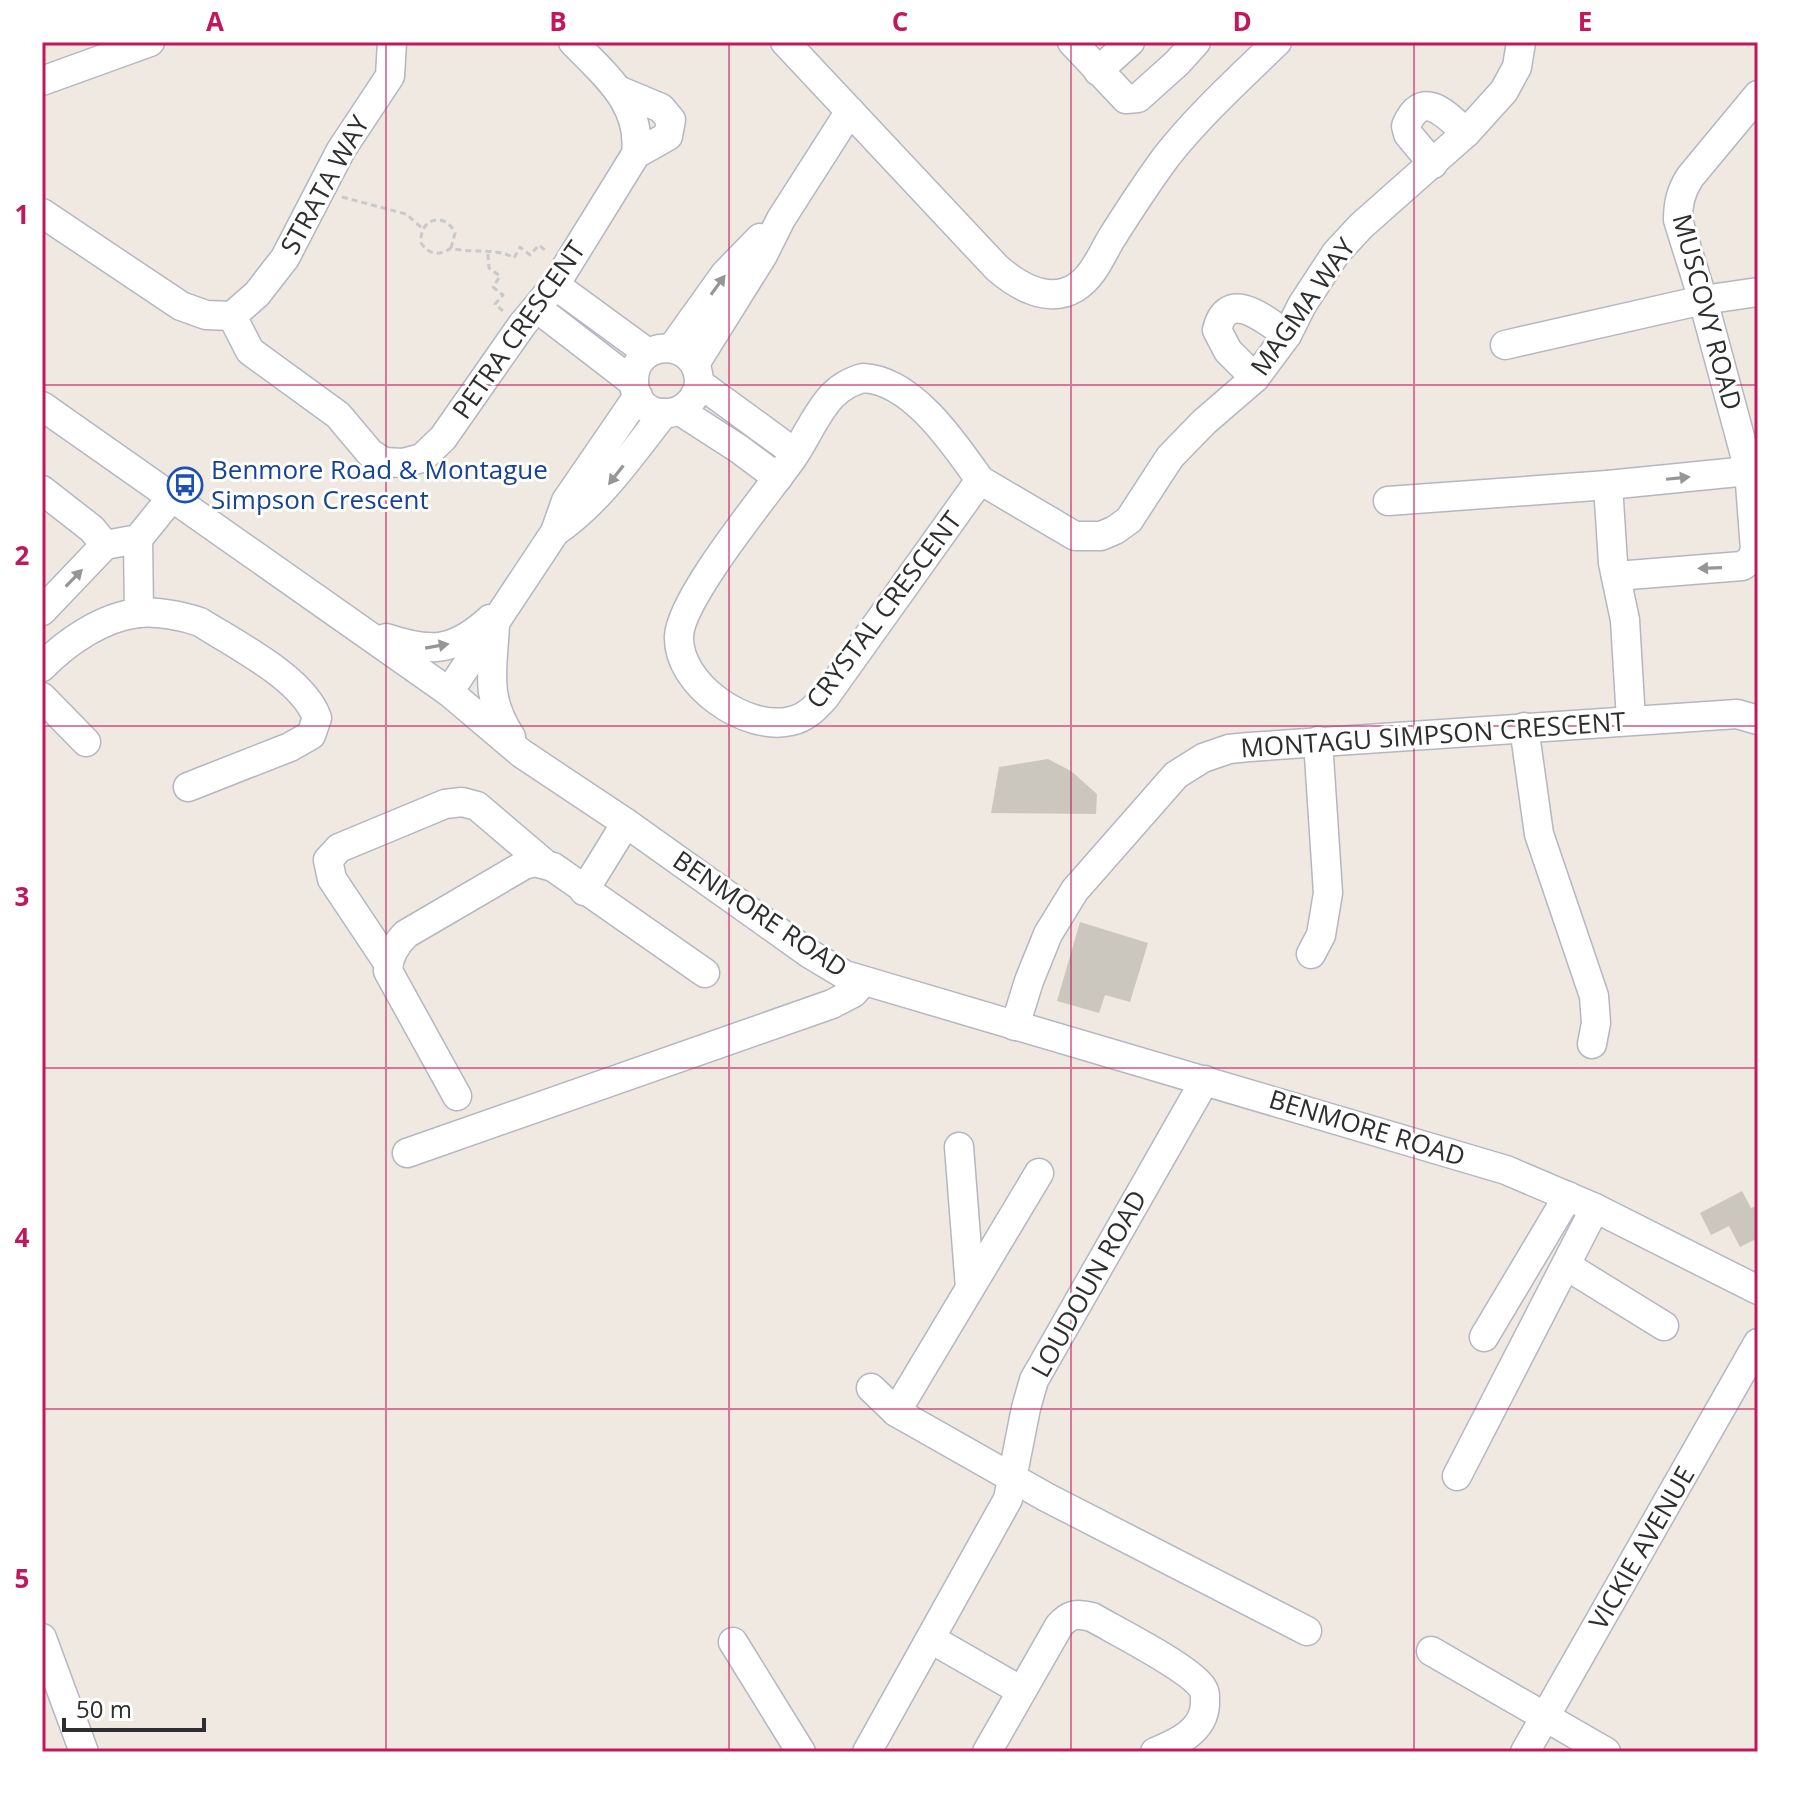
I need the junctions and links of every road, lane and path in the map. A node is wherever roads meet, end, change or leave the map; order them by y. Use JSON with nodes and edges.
{"nodes":[{"id":1,"x":150,"y":42,"type":"edge"},
{"id":2,"x":392,"y":42,"type":"edge"},
{"id":3,"x":573,"y":42,"type":"edge"},
{"id":4,"x":785,"y":42,"type":"edge"},
{"id":5,"x":1072,"y":42,"type":"edge"},
{"id":6,"x":1130,"y":42,"type":"edge"},
{"id":7,"x":1196,"y":42,"type":"edge"},
{"id":8,"x":1277,"y":42,"type":"edge"},
{"id":9,"x":1521,"y":42,"type":"edge"},
{"id":10,"x":1098,"y":71,"type":"junction"},
{"id":11,"x":42,"y":81,"type":"edge"},
{"id":12,"x":1758,"y":95,"type":"edge"},
{"id":13,"x":850,"y":111,"type":"junction"},
{"id":14,"x":1466,"y":133,"type":"junction"},
{"id":15,"x":1433,"y":164,"type":"junction"},
{"id":16,"x":319,"y":190,"type":"junction"},
{"id":17,"x":42,"y":213,"type":"edge"},
{"id":18,"x":781,"y":219,"type":"junction"},
{"id":19,"x":422,"y":228,"type":"junction"},
{"id":20,"x":451,"y":248,"type":"junction"},
{"id":21,"x":488,"y":254,"type":"junction"},
{"id":22,"x":560,"y":276,"type":"junction"},
{"id":23,"x":1758,"y":292,"type":"edge"},
{"id":24,"x":1703,"y":300,"type":"junction"},
{"id":25,"x":232,"y":316,"type":"junction"},
{"id":26,"x":530,"y":317,"type":"junction"},
{"id":27,"x":1287,"y":335,"type":"junction"},
{"id":28,"x":1505,"y":345,"type":"dead end"},
{"id":29,"x":660,"y":351,"type":"junction"},
{"id":30,"x":697,"y":373,"type":"junction"},
{"id":31,"x":1255,"y":378,"type":"junction"},
{"id":32,"x":636,"y":390,"type":"junction"},
{"id":33,"x":42,"y":406,"type":"edge"},
{"id":34,"x":672,"y":412,"type":"junction"},
{"id":35,"x":795,"y":453,"type":"junction"},
{"id":36,"x":1753,"y":470,"type":"edge"},
{"id":37,"x":778,"y":478,"type":"junction"},
{"id":38,"x":980,"y":480,"type":"junction"},
{"id":39,"x":1608,"y":485,"type":"junction"},
{"id":40,"x":42,"y":490,"type":"edge"},
{"id":41,"x":171,"y":498,"type":"junction"},
{"id":42,"x":1388,"y":501,"type":"dead end"},
{"id":43,"x":555,"y":532,"type":"junction"},
{"id":44,"x":138,"y":539,"type":"junction"},
{"id":45,"x":105,"y":545,"type":"junction"},
{"id":46,"x":1616,"y":576,"type":"junction"},
{"id":47,"x":42,"y":611,"type":"edge"},
{"id":48,"x":139,"y":613,"type":"junction"},
{"id":49,"x":501,"y":613,"type":"junction"},
{"id":50,"x":362,"y":631,"type":"junction"},
{"id":51,"x":42,"y":667,"type":"edge"},
{"id":52,"x":449,"y":692,"type":"junction"},
{"id":53,"x":42,"y":697,"type":"edge"},
{"id":54,"x":1631,"y":720,"type":"junction"},
{"id":55,"x":1758,"y":720,"type":"edge"},
{"id":56,"x":1524,"y":727,"type":"junction"},
{"id":57,"x":1318,"y":741,"type":"junction"},
{"id":58,"x":86,"y":742,"type":"dead end"},
{"id":59,"x":521,"y":753,"type":"junction"},
{"id":60,"x":188,"y":787,"type":"dead end"},
{"id":61,"x":626,"y":823,"type":"junction"},
{"id":62,"x":544,"y":863,"type":"junction"},
{"id":63,"x":584,"y":891,"type":"junction"},
{"id":64,"x":1311,"y":954,"type":"dead end"},
{"id":65,"x":388,"y":963,"type":"junction"},
{"id":66,"x":705,"y":973,"type":"dead end"},
{"id":67,"x":863,"y":982,"type":"junction"},
{"id":68,"x":1015,"y":1026,"type":"junction"},
{"id":69,"x":1592,"y":1044,"type":"dead end"},
{"id":70,"x":1205,"y":1080,"type":"junction"},
{"id":71,"x":457,"y":1096,"type":"dead end"},
{"id":72,"x":959,"y":1147,"type":"dead end"},
{"id":73,"x":407,"y":1153,"type":"dead end"},
{"id":74,"x":1039,"y":1173,"type":"dead end"},
{"id":75,"x":1568,"y":1196,"type":"junction"},
{"id":76,"x":1595,"y":1208,"type":"junction"},
{"id":77,"x":1567,"y":1266,"type":"junction"},
{"id":78,"x":970,"y":1288,"type":"junction"},
{"id":79,"x":1758,"y":1290,"type":"edge"},
{"id":80,"x":1664,"y":1326,"type":"dead end"},
{"id":81,"x":1484,"y":1337,"type":"dead end"},
{"id":82,"x":1758,"y":1343,"type":"edge"},
{"id":83,"x":871,"y":1388,"type":"dead end"},
{"id":84,"x":896,"y":1412,"type":"junction"},
{"id":85,"x":1457,"y":1476,"type":"dead end"},
{"id":86,"x":1013,"y":1477,"type":"junction"},
{"id":87,"x":1307,"y":1631,"type":"dead end"},
{"id":88,"x":42,"y":1638,"type":"edge"},
{"id":89,"x":931,"y":1639,"type":"junction"},
{"id":90,"x":733,"y":1642,"type":"dead end"},
{"id":91,"x":1431,"y":1651,"type":"dead end"},
{"id":92,"x":1020,"y":1690,"type":"junction"},
{"id":93,"x":1544,"y":1718,"type":"junction"},
{"id":94,"x":80,"y":1751,"type":"edge"},
{"id":95,"x":801,"y":1752,"type":"edge"},
{"id":96,"x":867,"y":1752,"type":"edge"},
{"id":97,"x":987,"y":1752,"type":"edge"},
{"id":98,"x":1155,"y":1752,"type":"edge"},
{"id":99,"x":1525,"y":1752,"type":"edge"},
{"id":100,"x":1606,"y":1752,"type":"edge"}],
"edges":[{"from":1,"to":11,"type":"street"},
{"from":2,"to":16,"type":"street","name":"STRATA WAY"},
{"from":3,"to":22,"type":"street","name":"PETRA CRESCENT"},
{"from":4,"to":13,"type":"street"},
{"from":5,"to":10,"type":"street"},
{"from":6,"to":10,"type":"street"},
{"from":7,"to":10,"type":"street"},
{"from":8,"to":13,"type":"street"},
{"from":9,"to":14,"type":"street","name":"MAGMA WAY"},
{"from":12,"to":24,"type":"street","name":"MUSCOVY ROAD"},
{"from":13,"to":18,"type":"street"},
{"from":14,"to":15,"type":"street","name":"MAGMA WAY"},
{"from":14,"to":15,"type":"street"},
{"from":15,"to":27,"type":"street","name":"MAGMA WAY"},
{"from":16,"to":19,"type":"path"},
{"from":16,"to":25,"type":"street","name":"STRATA WAY"},
{"from":17,"to":25,"type":"street"},
{"from":29,"to":18,"type":"street","one_way":true},
{"from":18,"to":30,"type":"street"},
{"from":19,"to":20,"type":"path"},
{"from":19,"to":20,"type":"path"},
{"from":20,"to":21,"type":"path"},
{"from":21,"to":22,"type":"path"},
{"from":21,"to":26,"type":"path"},
{"from":22,"to":26,"type":"street","name":"PETRA CRESCENT"},
{"from":22,"to":29,"type":"street"},
{"from":23,"to":24,"type":"street"},
{"from":24,"to":28,"type":"street"},
{"from":24,"to":36,"type":"street","name":"MUSCOVY ROAD"},
{"from":25,"to":26,"type":"street","name":"PETRA CRESCENT"},
{"from":26,"to":32,"type":"street"},
{"from":27,"to":31,"type":"street","name":"MAGMA WAY"},
{"from":27,"to":31,"type":"street"},
{"from":29,"to":30,"type":"street"},
{"from":29,"to":32,"type":"street"},
{"from":30,"to":34,"type":"street"},
{"from":30,"to":35,"type":"street"},
{"from":31,"to":38,"type":"street","name":"MAGMA WAY"},
{"from":32,"to":34,"type":"street"},
{"from":32,"to":43,"type":"street"},
{"from":33,"to":41,"type":"street","name":"BENMORE ROAD"},
{"from":34,"to":37,"type":"street"},
{"from":34,"to":43,"type":"street","one_way":true},
{"from":35,"to":37,"type":"street","name":"CRYSTAL CRESCENT"},
{"from":35,"to":38,"type":"street","name":"CRYSTAL CRESCENT"},
{"from":39,"to":36,"type":"street","one_way":true},
{"from":36,"to":46,"type":"street","name":"MUSCOVY ROAD","one_way":true},
{"from":37,"to":38,"type":"street","name":"CRYSTAL CRESCENT"},
{"from":39,"to":42,"type":"street"},
{"from":39,"to":46,"type":"street"},
{"from":40,"to":45,"type":"street"},
{"from":41,"to":44,"type":"street"},
{"from":41,"to":50,"type":"street","name":"BENMORE ROAD"},
{"from":43,"to":49,"type":"street"},
{"from":44,"to":45,"type":"street"},
{"from":44,"to":48,"type":"street"},
{"from":47,"to":45,"type":"street","one_way":true},
{"from":46,"to":54,"type":"street"},
{"from":48,"to":51,"type":"street"},
{"from":48,"to":60,"type":"street"},
{"from":50,"to":49,"type":"street","one_way":true},
{"from":49,"to":52,"type":"street"},
{"from":49,"to":59,"type":"street"},
{"from":50,"to":52,"type":"street","name":"BENMORE ROAD"},
{"from":52,"to":59,"type":"street","name":"BENMORE ROAD"},
{"from":53,"to":58,"type":"street"},
{"from":54,"to":55,"type":"street","name":"MONTAGU SIMPSON CRESCENT"},
{"from":54,"to":56,"type":"street","name":"MONTAGU SIMPSON CRESCENT"},
{"from":56,"to":57,"type":"street","name":"MONTAGU SIMPSON CRESCENT"},
{"from":56,"to":69,"type":"street"},
{"from":57,"to":64,"type":"street"},
{"from":57,"to":68,"type":"street","name":"MONTAGU SIMPSON CRESCENT"},
{"from":59,"to":61,"type":"street","name":"BENMORE ROAD"},
{"from":61,"to":63,"type":"street"},
{"from":61,"to":67,"type":"street","name":"BENMORE ROAD"},
{"from":62,"to":63,"type":"street"},
{"from":62,"to":65,"type":"street"},
{"from":62,"to":65,"type":"street"},
{"from":63,"to":66,"type":"street"},
{"from":65,"to":71,"type":"street"},
{"from":67,"to":68,"type":"street","name":"BENMORE ROAD"},
{"from":67,"to":73,"type":"street"},
{"from":68,"to":70,"type":"street","name":"BENMORE ROAD"},
{"from":70,"to":75,"type":"street","name":"BENMORE ROAD"},
{"from":70,"to":86,"type":"street","name":"LOUDOUN ROAD"},
{"from":72,"to":78,"type":"street"},
{"from":74,"to":78,"type":"street"},
{"from":75,"to":76,"type":"street","name":"BENMORE ROAD"},
{"from":75,"to":81,"type":"street"},
{"from":76,"to":77,"type":"street"},
{"from":76,"to":79,"type":"street","name":"BENMORE ROAD"},
{"from":77,"to":80,"type":"street"},
{"from":77,"to":85,"type":"street"},
{"from":78,"to":84,"type":"street"},
{"from":82,"to":93,"type":"street","name":"VICKIE AVENUE"},
{"from":83,"to":84,"type":"street"},
{"from":84,"to":86,"type":"street"},
{"from":86,"to":87,"type":"street"},
{"from":86,"to":89,"type":"street","name":"LOUDOUN ROAD"},
{"from":88,"to":94,"type":"street"},
{"from":89,"to":92,"type":"street"},
{"from":89,"to":96,"type":"street","name":"LOUDOUN ROAD"},
{"from":90,"to":95,"type":"street"},
{"from":91,"to":93,"type":"street"},
{"from":92,"to":97,"type":"street"},
{"from":92,"to":98,"type":"street"},
{"from":93,"to":99,"type":"street","name":"VICKIE AVENUE"},
{"from":93,"to":100,"type":"street"}]}
